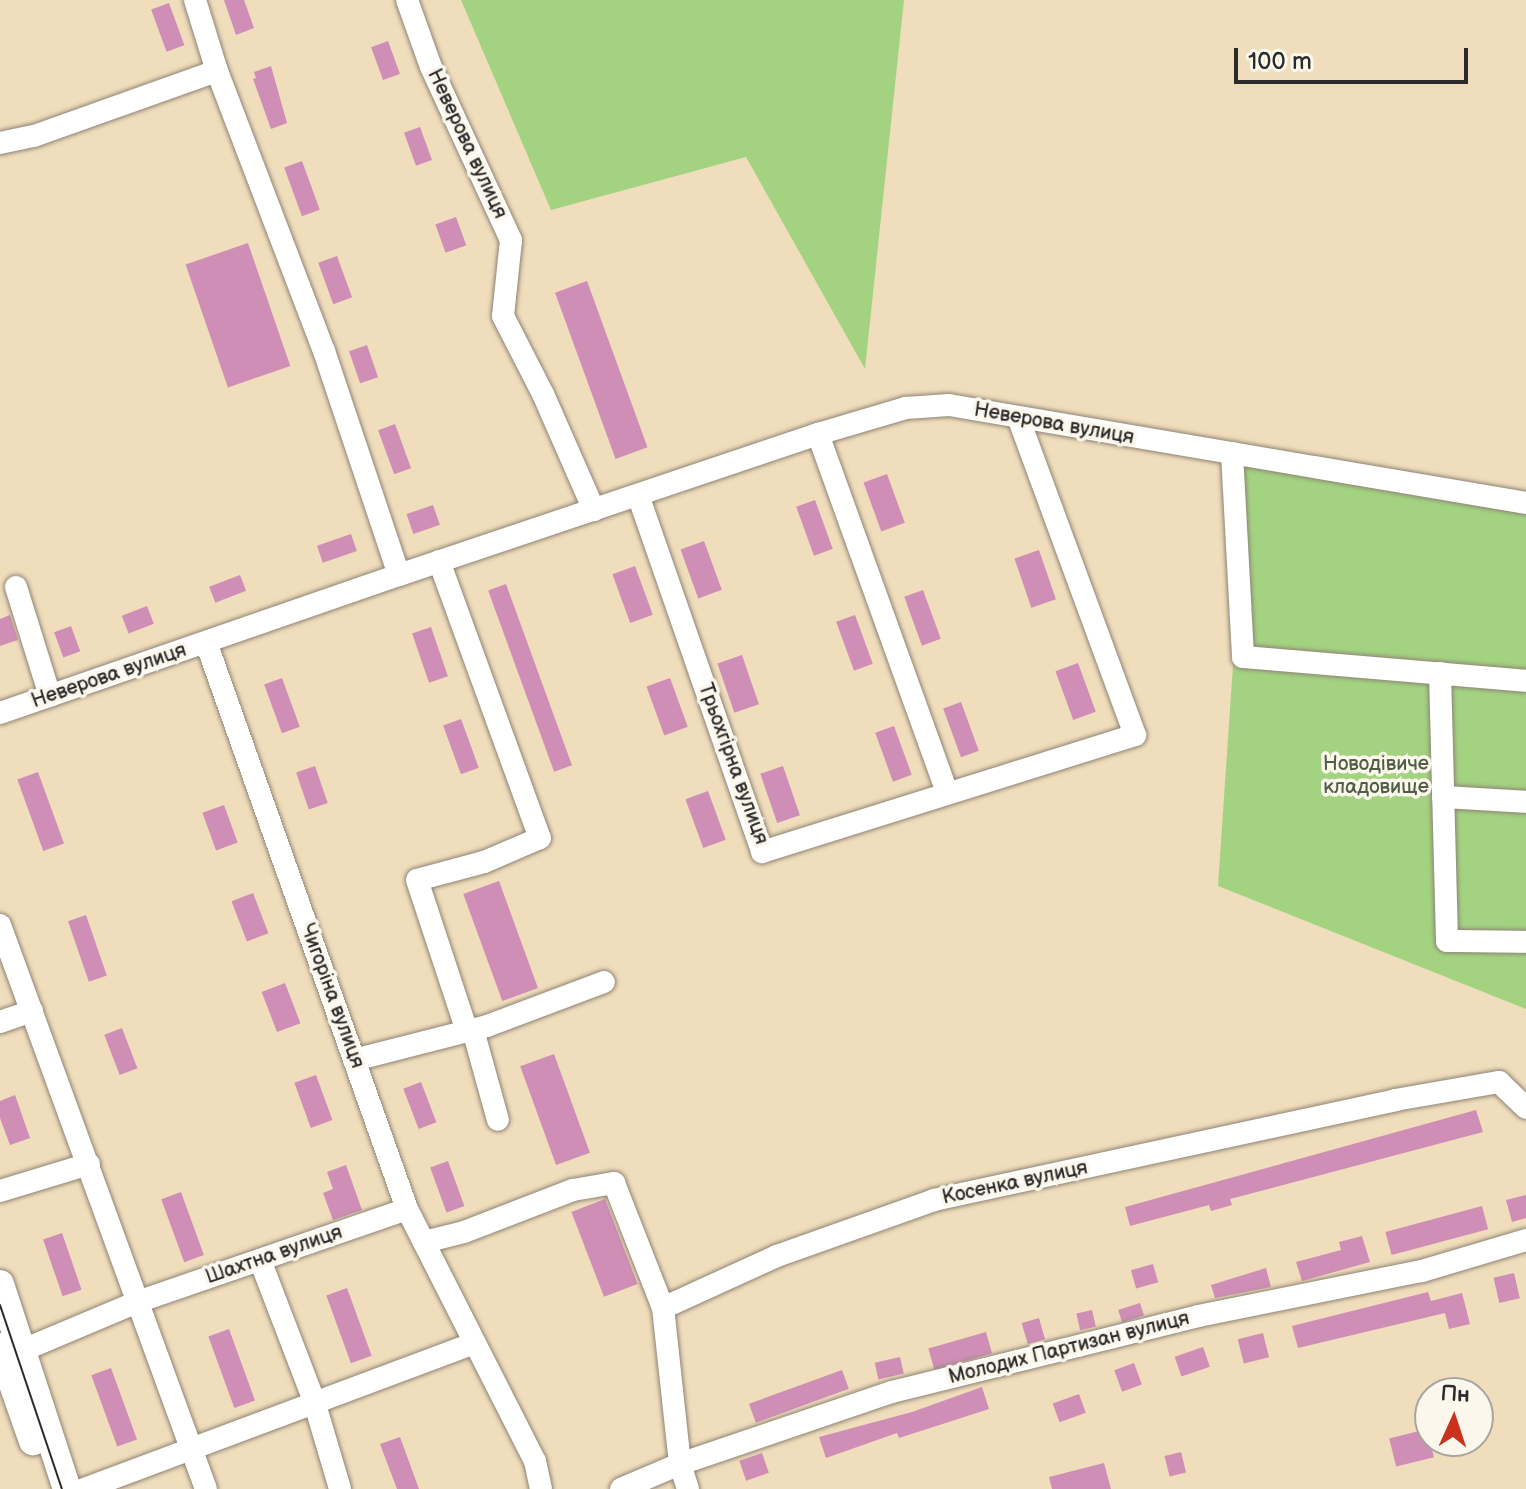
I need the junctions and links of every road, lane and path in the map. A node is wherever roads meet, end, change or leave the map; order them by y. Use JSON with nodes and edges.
{"nodes":[{"id":1,"x":195,"y":0,"type":"edge"},
{"id":2,"x":407,"y":0,"type":"edge"},
{"id":3,"x":217,"y":71,"type":"junction"},
{"id":4,"x":0,"y":143,"type":"edge"},
{"id":5,"x":1019,"y":419,"type":"junction"},
{"id":6,"x":818,"y":434,"type":"junction"},
{"id":7,"x":1232,"y":453,"type":"junction"},
{"id":8,"x":638,"y":495,"type":"junction"},
{"id":9,"x":1526,"y":503,"type":"edge"},
{"id":10,"x":594,"y":510,"type":"junction"},
{"id":11,"x":439,"y":561,"type":"junction"},
{"id":12,"x":399,"y":575,"type":"junction"},
{"id":13,"x":16,"y":587,"type":"dead end"},
{"id":14,"x":206,"y":642,"type":"junction"},
{"id":15,"x":1440,"y":673,"type":"junction"},
{"id":16,"x":1526,"y":681,"type":"edge"},
{"id":17,"x":50,"y":696,"type":"junction"},
{"id":18,"x":0,"y":713,"type":"edge"},
{"id":19,"x":947,"y":793,"type":"junction"},
{"id":20,"x":1443,"y":797,"type":"junction"},
{"id":21,"x":1526,"y":802,"type":"edge"},
{"id":22,"x":0,"y":925,"type":"edge"},
{"id":23,"x":1526,"y":942,"type":"edge"},
{"id":24,"x":604,"y":982,"type":"dead end"},
{"id":25,"x":32,"y":1011,"type":"junction"},
{"id":26,"x":0,"y":1022,"type":"edge"},
{"id":27,"x":470,"y":1031,"type":"junction"},
{"id":28,"x":354,"y":1060,"type":"junction"},
{"id":29,"x":1526,"y":1108,"type":"edge"},
{"id":30,"x":498,"y":1120,"type":"dead end"},
{"id":31,"x":89,"y":1164,"type":"junction"},
{"id":32,"x":0,"y":1191,"type":"edge"},
{"id":33,"x":407,"y":1209,"type":"junction"},
{"id":34,"x":1526,"y":1240,"type":"edge"},
{"id":35,"x":424,"y":1242,"type":"junction"},
{"id":36,"x":260,"y":1260,"type":"junction"},
{"id":37,"x":0,"y":1284,"type":"edge"},
{"id":38,"x":140,"y":1301,"type":"junction"},
{"id":39,"x":663,"y":1308,"type":"junction"},
{"id":40,"x":475,"y":1343,"type":"junction"},
{"id":41,"x":9,"y":1351,"type":"edge"},
{"id":42,"x":314,"y":1401,"type":"junction"},
{"id":43,"x":192,"y":1450,"type":"junction"},
{"id":44,"x":680,"y":1464,"type":"junction"},
{"id":45,"x":49,"y":1489,"type":"edge"},
{"id":46,"x":67,"y":1489,"type":"edge"},
{"id":47,"x":84,"y":1489,"type":"edge"},
{"id":48,"x":206,"y":1489,"type":"edge"},
{"id":49,"x":340,"y":1489,"type":"edge"},
{"id":50,"x":541,"y":1489,"type":"edge"},
{"id":51,"x":621,"y":1489,"type":"edge"},
{"id":52,"x":688,"y":1489,"type":"edge"}],
"edges":[{"from":1,"to":3,"type":"street"},
{"from":2,"to":10,"type":"street","name":"Неверова вулиця"},
{"from":3,"to":4,"type":"street"},
{"from":3,"to":12,"type":"street"},
{"from":5,"to":6,"type":"street","name":"Неверова вулиця"},
{"from":5,"to":7,"type":"street","name":"Неверова вулиця"},
{"from":5,"to":19,"type":"street","name":"Трьохгірна вулиця"},
{"from":6,"to":8,"type":"street","name":"Неверова вулиця"},
{"from":6,"to":19,"type":"street"},
{"from":7,"to":9,"type":"street","name":"Неверова вулиця"},
{"from":7,"to":15,"type":"street"},
{"from":8,"to":10,"type":"street","name":"Неверова вулиця"},
{"from":8,"to":19,"type":"street","name":"Трьохгірна вулиця"},
{"from":10,"to":11,"type":"street","name":"Неверова вулиця"},
{"from":11,"to":12,"type":"street","name":"Неверова вулиця"},
{"from":11,"to":27,"type":"street"},
{"from":12,"to":14,"type":"street","name":"Неверова вулиця"},
{"from":13,"to":17,"type":"street"},
{"from":14,"to":17,"type":"street","name":"Неверова вулиця"},
{"from":14,"to":28,"type":"street","name":"Чигоріна вулиця"},
{"from":15,"to":16,"type":"street"},
{"from":15,"to":20,"type":"street"},
{"from":17,"to":18,"type":"street","name":"Неверова вулиця"},
{"from":20,"to":21,"type":"street"},
{"from":20,"to":23,"type":"street"},
{"from":22,"to":25,"type":"street"},
{"from":24,"to":27,"type":"street"},
{"from":25,"to":26,"type":"street"},
{"from":25,"to":31,"type":"street"},
{"from":27,"to":28,"type":"street"},
{"from":27,"to":30,"type":"street"},
{"from":28,"to":33,"type":"street","name":"Чигоріна вулиця"},
{"from":29,"to":39,"type":"street","name":"Косенка вулиця"},
{"from":31,"to":32,"type":"street"},
{"from":31,"to":38,"type":"street"},
{"from":33,"to":35,"type":"street","name":"Чигоріна вулиця"},
{"from":33,"to":36,"type":"street","name":"Шахтна вулиця"},
{"from":34,"to":44,"type":"street","name":"Молодих Партизан вулиця"},
{"from":35,"to":39,"type":"street"},
{"from":35,"to":40,"type":"street","name":"Чигоріна вулиця"},
{"from":36,"to":38,"type":"street","name":"Шахтна вулиця"},
{"from":36,"to":42,"type":"street"},
{"from":37,"to":41,"type":"main road"},
{"from":38,"to":41,"type":"street","name":"Шахтна вулиця"},
{"from":38,"to":43,"type":"street"},
{"from":39,"to":44,"type":"street"},
{"from":40,"to":42,"type":"street"},
{"from":40,"to":50,"type":"street","name":"Чигоріна вулиця"},
{"from":41,"to":45,"type":"main road"},
{"from":41,"to":46,"type":"main road"},
{"from":42,"to":43,"type":"street"},
{"from":42,"to":49,"type":"street"},
{"from":43,"to":47,"type":"street"},
{"from":43,"to":48,"type":"street"},
{"from":44,"to":51,"type":"street","name":"Молодих Партизан вулиця"},
{"from":44,"to":52,"type":"street"}]}
